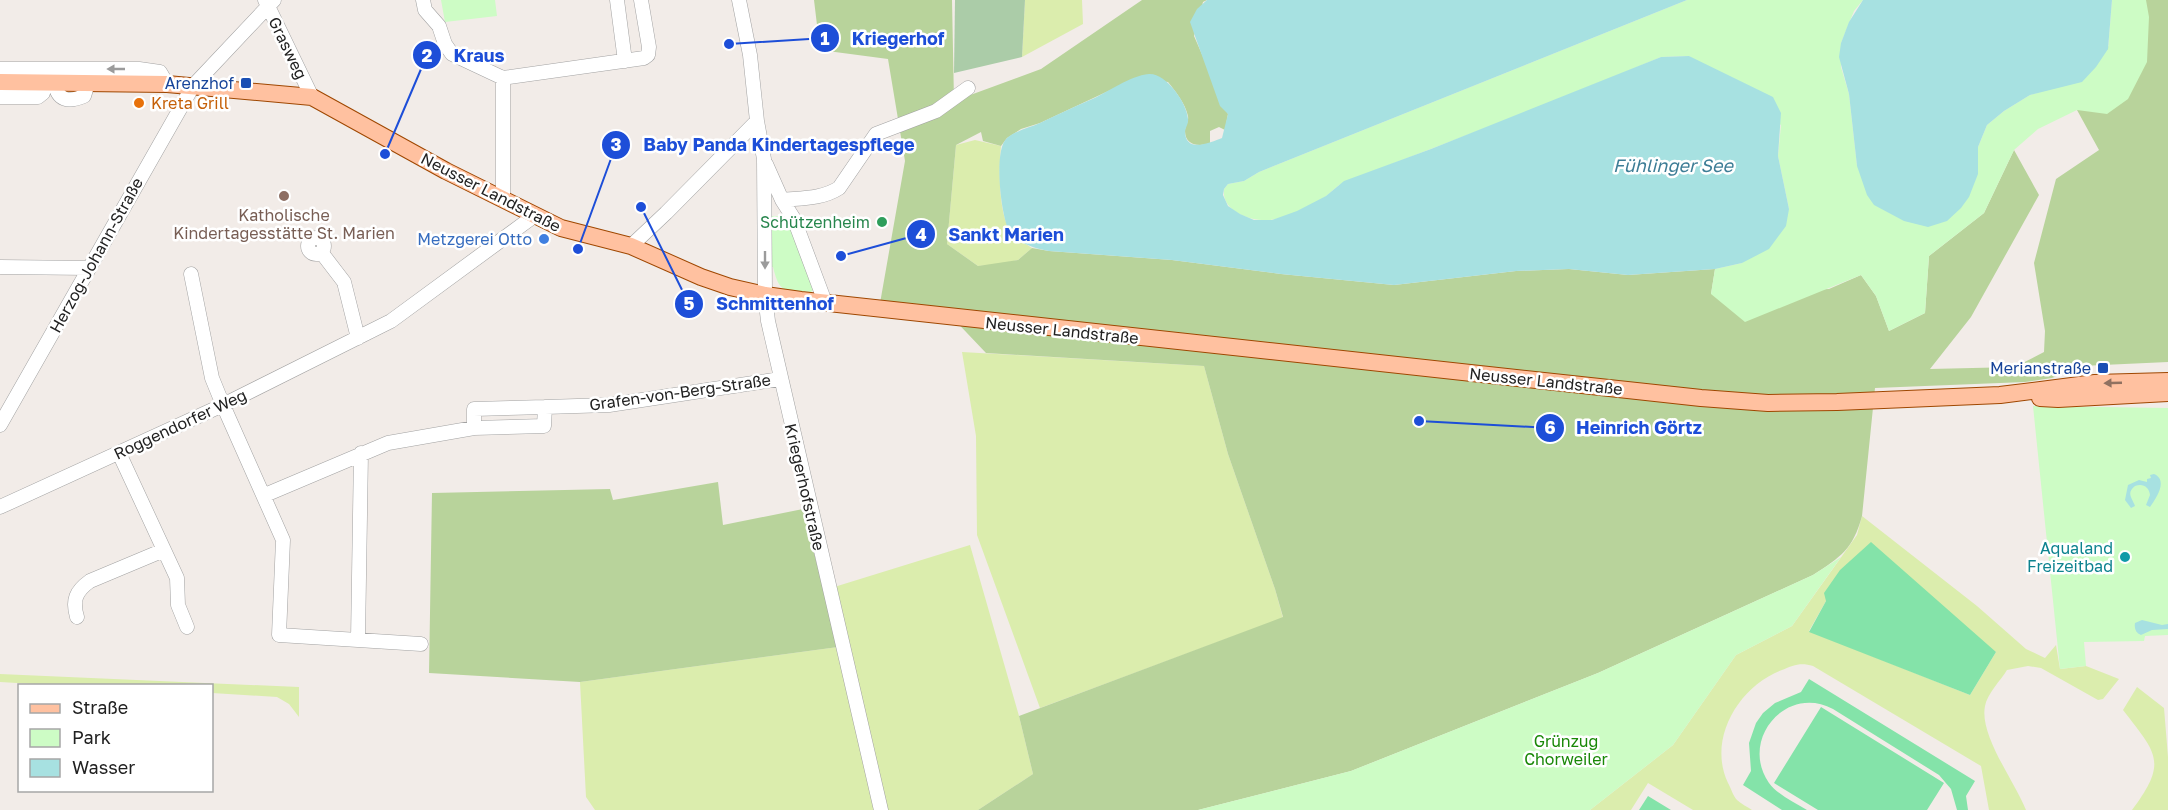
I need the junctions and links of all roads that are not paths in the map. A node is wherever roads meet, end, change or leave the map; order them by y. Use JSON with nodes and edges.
{"nodes":[{"id":1,"x":423,"y":0,"type":"edge"},
{"id":2,"x":617,"y":0,"type":"edge"},
{"id":3,"x":641,"y":0,"type":"edge"},
{"id":4,"x":739,"y":0,"type":"edge"},
{"id":5,"x":269,"y":2,"type":"edge"},
{"id":6,"x":625,"y":61,"type":"junction"},
{"id":7,"x":0,"y":69,"type":"edge"},
{"id":8,"x":503,"y":78,"type":"junction"},
{"id":9,"x":0,"y":82,"type":"edge"},
{"id":10,"x":167,"y":84,"type":"junction"},
{"id":11,"x":193,"y":86,"type":"junction"},
{"id":12,"x":968,"y":88,"type":"dead end"},
{"id":13,"x":50,"y":90,"type":"junction"},
{"id":14,"x":312,"y":97,"type":"junction"},
{"id":15,"x":0,"y":98,"type":"edge"},
{"id":16,"x":758,"y":122,"type":"junction"},
{"id":17,"x":764,"y":159,"type":"junction"},
{"id":18,"x":503,"y":200,"type":"junction"},
{"id":19,"x":782,"y":200,"type":"junction"},
{"id":20,"x":534,"y":216,"type":"junction"},
{"id":21,"x":631,"y":246,"type":"junction"},
{"id":22,"x":321,"y":252,"type":"dead end"},
{"id":23,"x":0,"y":267,"type":"edge"},
{"id":24,"x":89,"y":268,"type":"junction"},
{"id":25,"x":191,"y":274,"type":"dead end"},
{"id":26,"x":765,"y":295,"type":"junction"},
{"id":27,"x":825,"y":303,"type":"junction"},
{"id":28,"x":358,"y":338,"type":"junction"},
{"id":29,"x":780,"y":379,"type":"junction"},
{"id":30,"x":2168,"y":381,"type":"edge"},
{"id":31,"x":2168,"y":393,"type":"edge"},
{"id":32,"x":2000,"y":395,"type":"junction"},
{"id":33,"x":223,"y":405,"type":"junction"},
{"id":34,"x":0,"y":424,"type":"edge"},
{"id":35,"x":119,"y":453,"type":"junction"},
{"id":36,"x":361,"y":453,"type":"junction"},
{"id":37,"x":265,"y":495,"type":"junction"},
{"id":38,"x":0,"y":507,"type":"edge"},
{"id":39,"x":164,"y":549,"type":"junction"},
{"id":40,"x":77,"y":617,"type":"dead end"},
{"id":41,"x":187,"y":627,"type":"dead end"},
{"id":42,"x":358,"y":639,"type":"junction"},
{"id":43,"x":421,"y":644,"type":"dead end"},
{"id":44,"x":881,"y":810,"type":"edge"}],
"edges":[{"from":1,"to":8,"type":"street"},
{"from":2,"to":6,"type":"street"},
{"from":3,"to":6,"type":"street"},
{"from":4,"to":16,"type":"street","name":"Kriegerhofstraße"},
{"from":5,"to":11,"type":"street","name":"Herzog-Johann-Straße"},
{"from":5,"to":14,"type":"street","name":"Grasweg"},
{"from":6,"to":8,"type":"street"},
{"from":10,"to":7,"type":"street","name":"Neusser Landstraße","one_way":true},
{"from":8,"to":18,"type":"street"},
{"from":9,"to":13,"type":"main road","name":"Neusser Landstraße"},
{"from":10,"to":11,"type":"main road","name":"Neusser Landstraße"},
{"from":10,"to":13,"type":"main road","name":"Neusser Landstraße"},
{"from":11,"to":14,"type":"main road","name":"Neusser Landstraße"},
{"from":11,"to":24,"type":"street","name":"Herzog-Johann-Straße"},
{"from":12,"to":19,"type":"street"},
{"from":13,"to":15,"type":"street","name":"Neusser Landstraße"},
{"from":14,"to":18,"type":"main road","name":"Neusser Landstraße"},
{"from":16,"to":17,"type":"street","name":"Kriegerhofstraße"},
{"from":16,"to":21,"type":"street"},
{"from":17,"to":19,"type":"street","name":"Kriegerhofstraße"},
{"from":17,"to":26,"type":"street","name":"Kriegerhofstraße","one_way":true},
{"from":18,"to":20,"type":"main road","name":"Neusser Landstraße"},
{"from":19,"to":27,"type":"street","name":"Kriegerhofstraße"},
{"from":20,"to":21,"type":"main road","name":"Neusser Landstraße"},
{"from":20,"to":28,"type":"street","name":"Roggendorfer Weg"},
{"from":21,"to":26,"type":"main road","name":"Neusser Landstraße"},
{"from":22,"to":28,"type":"street"},
{"from":23,"to":24,"type":"street"},
{"from":24,"to":34,"type":"street","name":"Herzog-Johann-Straße"},
{"from":25,"to":33,"type":"street"},
{"from":26,"to":27,"type":"main road","name":"Neusser Landstraße"},
{"from":26,"to":29,"type":"street","name":"Kriegerhofstraße"},
{"from":27,"to":32,"type":"main road","name":"Neusser Landstraße"},
{"from":28,"to":33,"type":"street","name":"Roggendorfer Weg"},
{"from":29,"to":36,"type":"street","name":"Grafen-von-Berg-Straße"},
{"from":29,"to":44,"type":"street","name":"Kriegerhofstraße"},
{"from":30,"to":32,"type":"main road","name":"Neusser Landstraße","one_way":true},
{"from":31,"to":32,"type":"main road","name":"Neusser Landstraße"},
{"from":33,"to":35,"type":"street","name":"Roggendorfer Weg"},
{"from":33,"to":37,"type":"street"},
{"from":35,"to":38,"type":"street","name":"Roggendorfer Weg"},
{"from":35,"to":39,"type":"street"},
{"from":36,"to":37,"type":"street","name":"Grafen-von-Berg-Straße"},
{"from":36,"to":42,"type":"street"},
{"from":37,"to":42,"type":"street"},
{"from":39,"to":40,"type":"street"},
{"from":39,"to":41,"type":"street"},
{"from":42,"to":43,"type":"street"}]}
